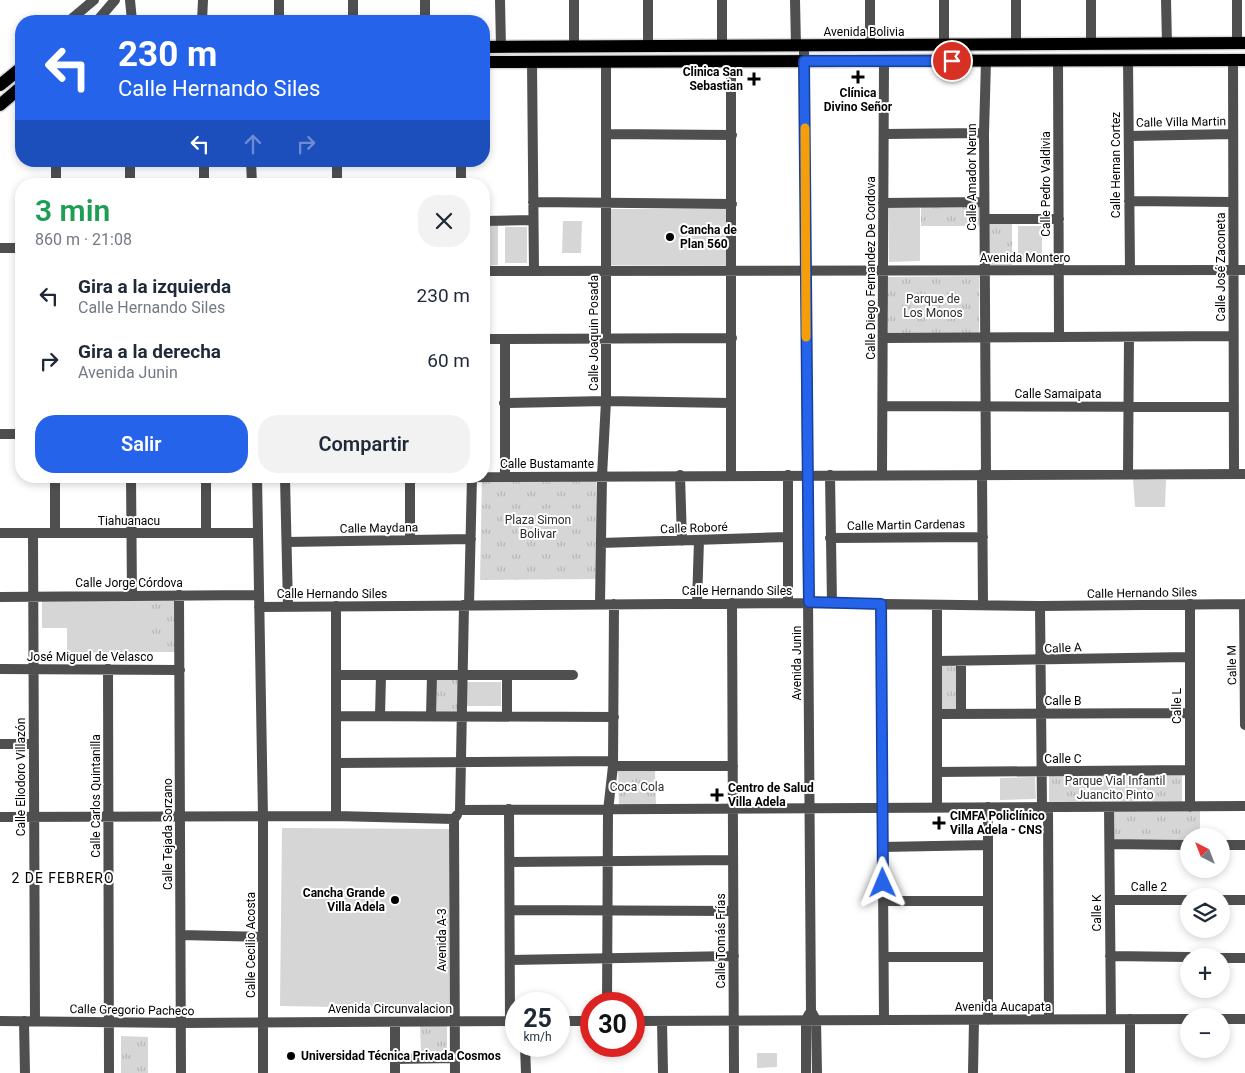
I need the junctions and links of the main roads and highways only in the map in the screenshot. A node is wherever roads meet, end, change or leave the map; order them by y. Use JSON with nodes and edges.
{"nodes":[{"id":1,"x":1241,"y":43,"type":"edge"},
{"id":2,"x":490,"y":47,"type":"edge"},
{"id":3,"x":1239,"y":60,"type":"edge"},
{"id":4,"x":490,"y":62,"type":"edge"},
{"id":5,"x":15,"y":73,"type":"edge"},
{"id":6,"x":0,"y":85,"type":"edge"},
{"id":7,"x":15,"y":92,"type":"edge"},
{"id":8,"x":0,"y":103,"type":"edge"}],
"edges":[{"from":1,"to":2,"type":"main road","name":"Avenida Bolivia"},
{"from":3,"to":4,"type":"main road"},
{"from":5,"to":6,"type":"main road"},
{"from":7,"to":8,"type":"main road"}]}
